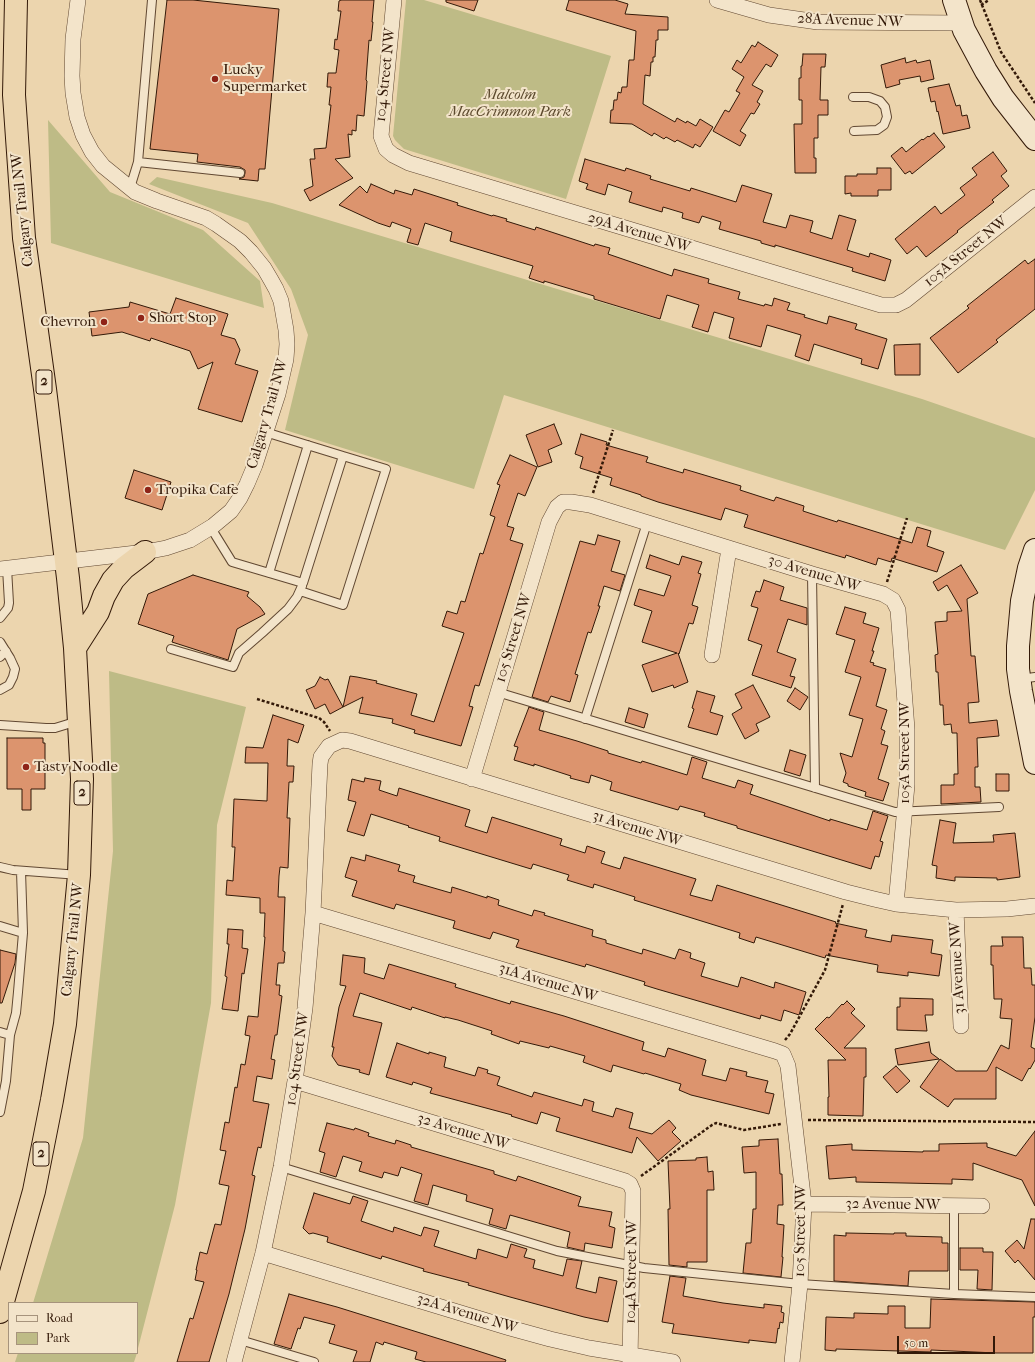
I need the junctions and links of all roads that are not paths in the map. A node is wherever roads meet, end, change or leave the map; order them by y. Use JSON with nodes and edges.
{"nodes":[{"id":1,"x":16,"y":0,"type":"edge"},
{"id":2,"x":31,"y":0,"type":"edge"},
{"id":3,"x":78,"y":0,"type":"edge"},
{"id":4,"x":152,"y":0,"type":"edge"},
{"id":5,"x":394,"y":0,"type":"edge"},
{"id":6,"x":717,"y":0,"type":"edge"},
{"id":7,"x":954,"y":0,"type":"edge"},
{"id":8,"x":961,"y":23,"type":"junction"},
{"id":9,"x":15,"y":60,"type":"junction"},
{"id":10,"x":853,"y":97,"type":"dead end"},
{"id":11,"x":854,"y":131,"type":"dead end"},
{"id":12,"x":1035,"y":139,"type":"edge"},
{"id":13,"x":386,"y":149,"type":"joint"},
{"id":14,"x":138,"y":162,"type":"junction"},
{"id":15,"x":240,"y":173,"type":"dead end"},
{"id":16,"x":130,"y":188,"type":"junction"},
{"id":17,"x":1035,"y":197,"type":"edge"},
{"id":18,"x":896,"y":305,"type":"joint"},
{"id":19,"x":265,"y":432,"type":"junction"},
{"id":20,"x":308,"y":445,"type":"junction"},
{"id":21,"x":343,"y":456,"type":"junction"},
{"id":22,"x":563,"y":502,"type":"joint"},
{"id":23,"x":647,"y":524,"type":"junction"},
{"id":24,"x":211,"y":528,"type":"junction"},
{"id":25,"x":730,"y":548,"type":"junction"},
{"id":26,"x":145,"y":552,"type":"junction"},
{"id":27,"x":66,"y":561,"type":"junction"},
{"id":28,"x":1033,"y":563,"type":"edge"},
{"id":29,"x":3,"y":569,"type":"edge"},
{"id":30,"x":269,"y":573,"type":"junction"},
{"id":31,"x":812,"y":574,"type":"junction"},
{"id":32,"x":301,"y":587,"type":"junction"},
{"id":33,"x":896,"y":603,"type":"joint"},
{"id":34,"x":0,"y":618,"type":"edge"},
{"id":35,"x":0,"y":642,"type":"edge"},
{"id":36,"x":75,"y":648,"type":"junction"},
{"id":37,"x":172,"y":649,"type":"dead end"},
{"id":38,"x":3,"y":654,"type":"edge"},
{"id":39,"x":712,"y":655,"type":"dead end"},
{"id":40,"x":1027,"y":678,"type":"edge"},
{"id":41,"x":0,"y":690,"type":"edge"},
{"id":42,"x":497,"y":692,"type":"junction"},
{"id":43,"x":585,"y":719,"type":"junction"},
{"id":44,"x":79,"y":721,"type":"junction"},
{"id":45,"x":0,"y":725,"type":"edge"},
{"id":46,"x":330,"y":746,"type":"joint"},
{"id":47,"x":1035,"y":763,"type":"edge"},
{"id":48,"x":472,"y":779,"type":"junction"},
{"id":49,"x":815,"y":788,"type":"junction"},
{"id":50,"x":999,"y":808,"type":"dead end"},
{"id":51,"x":905,"y":811,"type":"junction"},
{"id":52,"x":0,"y":867,"type":"edge"},
{"id":53,"x":21,"y":871,"type":"junction"},
{"id":54,"x":79,"y":875,"type":"junction"},
{"id":55,"x":896,"y":904,"type":"junction"},
{"id":56,"x":1035,"y":906,"type":"edge"},
{"id":57,"x":956,"y":910,"type":"junction"},
{"id":58,"x":313,"y":913,"type":"junction"},
{"id":59,"x":0,"y":926,"type":"edge"},
{"id":60,"x":23,"y":933,"type":"junction"},
{"id":61,"x":961,"y":1026,"type":"dead end"},
{"id":62,"x":0,"y":1032,"type":"edge"},
{"id":63,"x":10,"y":1035,"type":"junction"},
{"id":64,"x":779,"y":1053,"type":"joint"},
{"id":65,"x":295,"y":1081,"type":"junction"},
{"id":66,"x":0,"y":1112,"type":"edge"},
{"id":67,"x":281,"y":1167,"type":"junction"},
{"id":68,"x":630,"y":1184,"type":"joint"},
{"id":69,"x":804,"y":1204,"type":"junction"},
{"id":70,"x":954,"y":1206,"type":"junction"},
{"id":71,"x":982,"y":1206,"type":"dead end"},
{"id":72,"x":263,"y":1253,"type":"junction"},
{"id":73,"x":632,"y":1266,"type":"junction"},
{"id":74,"x":800,"y":1284,"type":"junction"},
{"id":75,"x":954,"y":1294,"type":"junction"},
{"id":76,"x":1035,"y":1297,"type":"edge"},
{"id":77,"x":0,"y":1312,"type":"edge"},
{"id":78,"x":240,"y":1340,"type":"junction"},
{"id":79,"x":630,"y":1359,"type":"edge"},
{"id":80,"x":234,"y":1362,"type":"edge"},
{"id":81,"x":314,"y":1362,"type":"edge"},
{"id":82,"x":673,"y":1362,"type":"edge"},
{"id":83,"x":792,"y":1362,"type":"edge"}],
"edges":[{"from":1,"to":9,"type":"highway","name":"Calgary Trail NW","number":"2"},
{"from":2,"to":9,"type":"highway"},
{"from":3,"to":16,"type":"street","name":"Calgary Trail NW"},
{"from":4,"to":14,"type":"lane"},
{"from":5,"to":13,"type":"street","name":"104 Street NW"},
{"from":6,"to":8,"type":"street","name":"28A Avenue NW"},
{"from":7,"to":8,"type":"street"},
{"from":8,"to":12,"type":"street"},
{"from":9,"to":27,"type":"highway","name":"Calgary Trail NW","number":"2"},
{"from":10,"to":11,"type":"lane"},
{"from":13,"to":18,"type":"street","name":"29A Avenue NW"},
{"from":14,"to":15,"type":"lane"},
{"from":14,"to":16,"type":"lane"},
{"from":16,"to":19,"type":"street","name":"Calgary Trail NW"},
{"from":17,"to":18,"type":"street","name":"105A Street NW"},
{"from":19,"to":20,"type":"lane"},
{"from":19,"to":24,"type":"street","name":"Calgary Trail NW"},
{"from":20,"to":21,"type":"lane"},
{"from":20,"to":30,"type":"lane"},
{"from":21,"to":32,"type":"lane"},
{"from":21,"to":32,"type":"lane"},
{"from":22,"to":23,"type":"street","name":"30 Avenue NW"},
{"from":22,"to":42,"type":"street","name":"105 Street NW"},
{"from":23,"to":25,"type":"street","name":"30 Avenue NW"},
{"from":23,"to":43,"type":"lane"},
{"from":24,"to":26,"type":"street","name":"Calgary Trail NW"},
{"from":24,"to":30,"type":"lane"},
{"from":25,"to":31,"type":"street","name":"30 Avenue NW"},
{"from":25,"to":39,"type":"street"},
{"from":26,"to":27,"type":"street","name":"Calgary Trail NW"},
{"from":26,"to":36,"type":"highway"},
{"from":27,"to":29,"type":"street"},
{"from":27,"to":36,"type":"highway","name":"Calgary Trail NW","number":"2"},
{"from":28,"to":40,"type":"street"},
{"from":29,"to":34,"type":"lane"},
{"from":30,"to":32,"type":"lane"},
{"from":31,"to":33,"type":"street","name":"30 Avenue NW"},
{"from":31,"to":49,"type":"lane"},
{"from":32,"to":37,"type":"lane"},
{"from":33,"to":51,"type":"street","name":"105A Street NW"},
{"from":35,"to":38,"type":"lane"},
{"from":36,"to":44,"type":"highway","name":"Calgary Trail NW","number":"2"},
{"from":38,"to":41,"type":"lane"},
{"from":40,"to":47,"type":"street"},
{"from":42,"to":43,"type":"lane"},
{"from":42,"to":48,"type":"street","name":"105 Street NW"},
{"from":43,"to":49,"type":"lane"},
{"from":44,"to":45,"type":"lane"},
{"from":44,"to":54,"type":"highway","name":"Calgary Trail NW","number":"2"},
{"from":46,"to":48,"type":"street","name":"31 Avenue NW"},
{"from":46,"to":58,"type":"street","name":"104 Street NW"},
{"from":48,"to":55,"type":"street","name":"31 Avenue NW"},
{"from":49,"to":51,"type":"lane"},
{"from":50,"to":51,"type":"lane"},
{"from":51,"to":55,"type":"street","name":"105A Street NW"},
{"from":52,"to":53,"type":"lane"},
{"from":53,"to":54,"type":"lane"},
{"from":53,"to":60,"type":"lane"},
{"from":54,"to":77,"type":"highway","name":"Calgary Trail NW","number":"2"},
{"from":55,"to":57,"type":"street","name":"31 Avenue NW"},
{"from":56,"to":57,"type":"street","name":"31 Avenue NW"},
{"from":57,"to":61,"type":"street","name":"31 Avenue NW"},
{"from":58,"to":64,"type":"street","name":"31A Avenue NW"},
{"from":58,"to":65,"type":"street","name":"104 Street NW"},
{"from":59,"to":60,"type":"lane"},
{"from":60,"to":63,"type":"lane"},
{"from":62,"to":63,"type":"lane"},
{"from":63,"to":66,"type":"lane"},
{"from":64,"to":69,"type":"street","name":"105 Street NW"},
{"from":65,"to":67,"type":"street","name":"104 Street NW"},
{"from":65,"to":68,"type":"street","name":"32 Avenue NW"},
{"from":67,"to":72,"type":"street","name":"104 Street NW"},
{"from":67,"to":73,"type":"lane"},
{"from":68,"to":73,"type":"street","name":"104A Street NW"},
{"from":69,"to":70,"type":"street","name":"32 Avenue NW"},
{"from":69,"to":74,"type":"street","name":"105 Street NW"},
{"from":70,"to":71,"type":"street","name":"32 Avenue NW"},
{"from":70,"to":75,"type":"lane"},
{"from":72,"to":78,"type":"street","name":"104 Street NW"},
{"from":72,"to":79,"type":"street","name":"32A Avenue NW"},
{"from":73,"to":74,"type":"lane"},
{"from":73,"to":79,"type":"street","name":"104A Street NW"},
{"from":74,"to":75,"type":"lane"},
{"from":74,"to":83,"type":"street","name":"105 Street NW"},
{"from":75,"to":76,"type":"lane"},
{"from":78,"to":80,"type":"street","name":"104 Street NW"},
{"from":78,"to":81,"type":"lane"},
{"from":79,"to":82,"type":"street","name":"32A Avenue NW"}]}
